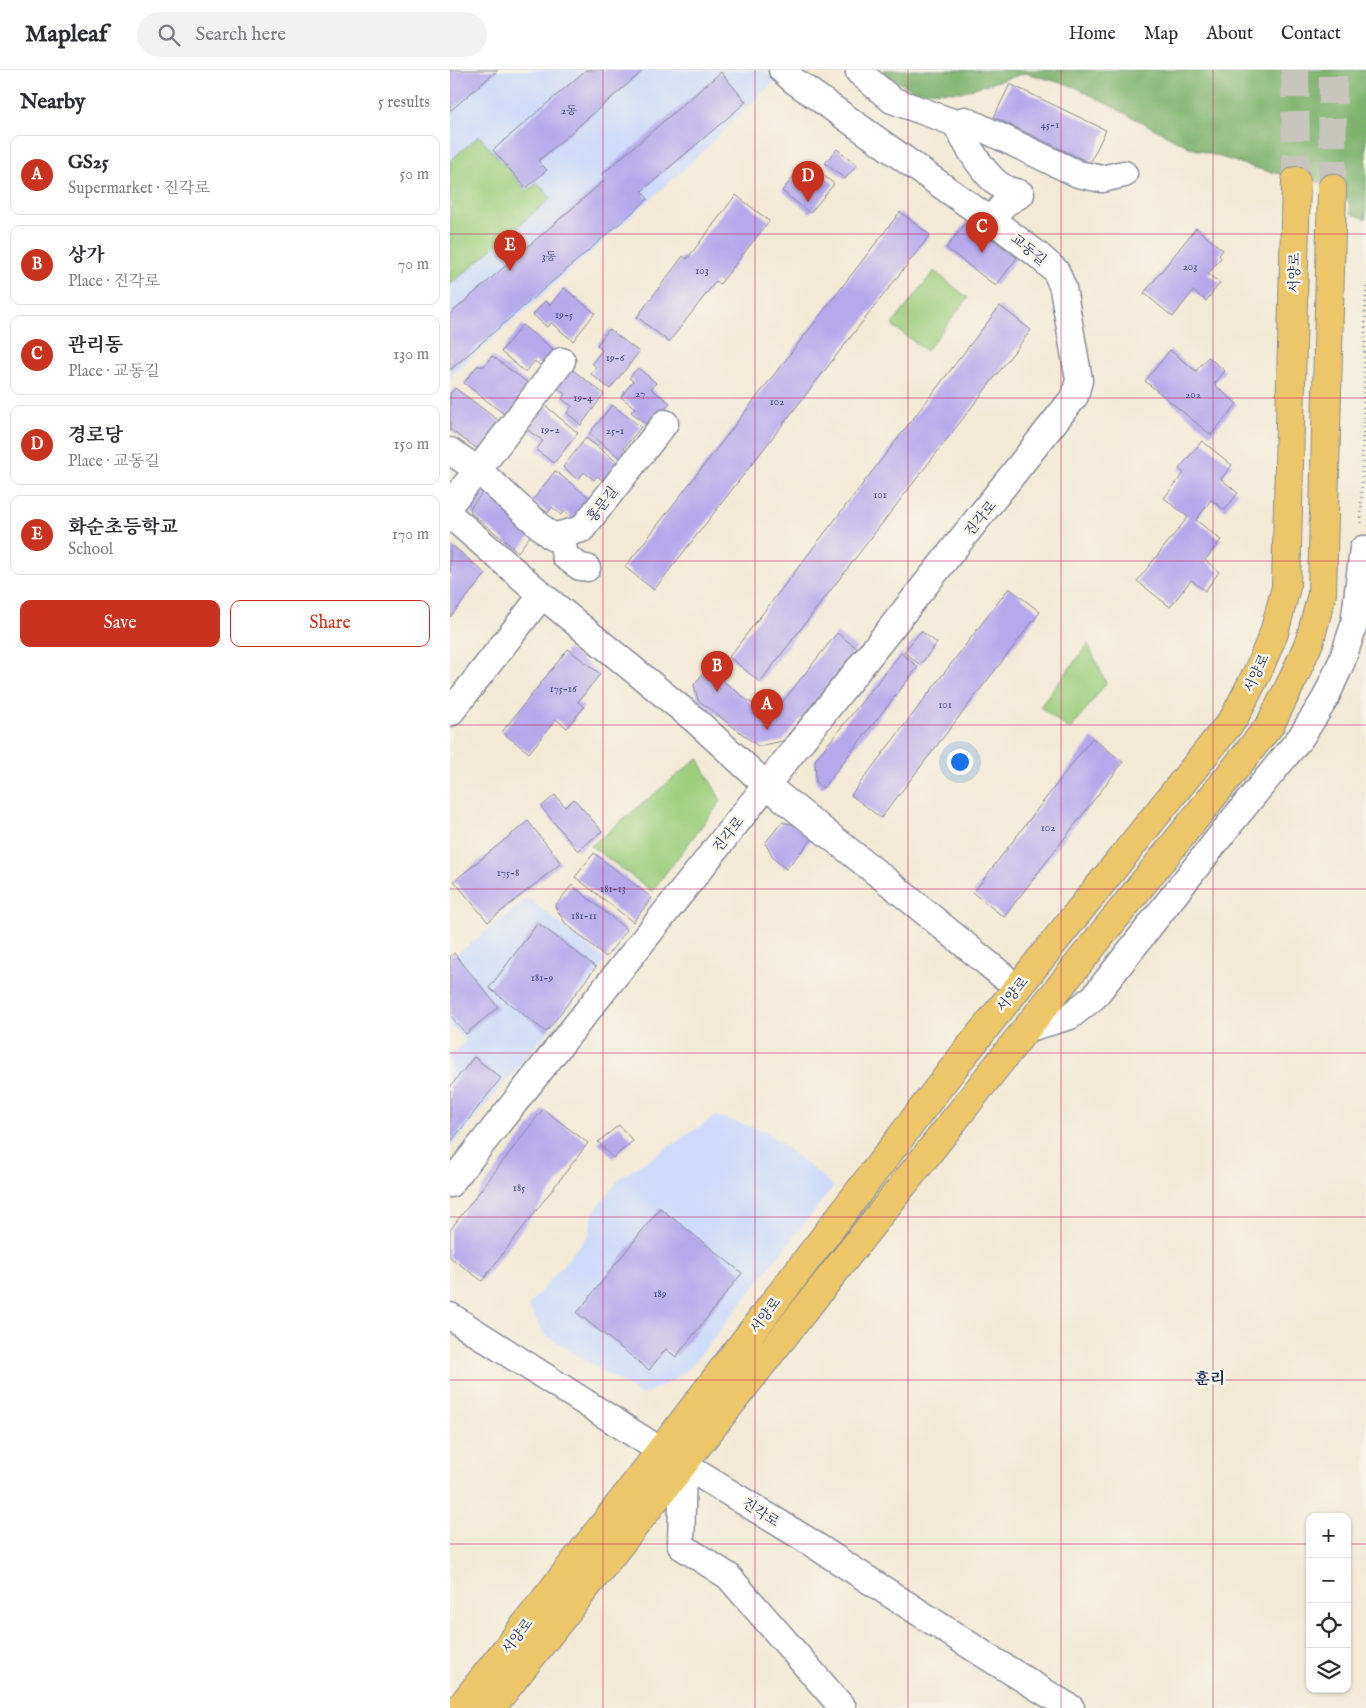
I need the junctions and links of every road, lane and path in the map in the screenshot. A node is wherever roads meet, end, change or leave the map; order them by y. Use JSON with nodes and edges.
{"nodes":[{"id":1,"x":782,"y":70,"type":"edge"},
{"id":2,"x":859,"y":72,"type":"dead end"},
{"id":3,"x":955,"y":123,"type":"junction"},
{"id":4,"x":1124,"y":174,"type":"dead end"},
{"id":5,"x":1296,"y":181,"type":"tunnel mouth"},
{"id":6,"x":1332,"y":188,"type":"tunnel mouth"},
{"id":7,"x":992,"y":220,"type":"junction"},
{"id":8,"x":1366,"y":286,"type":"edge"},
{"id":9,"x":562,"y":361,"type":"dead end"},
{"id":10,"x":665,"y":423,"type":"dead end"},
{"id":11,"x":450,"y":451,"type":"edge"},
{"id":12,"x":478,"y":470,"type":"junction"},
{"id":13,"x":1006,"y":485,"type":"joint"},
{"id":14,"x":450,"y":504,"type":"edge"},
{"id":15,"x":450,"y":515,"type":"edge"},
{"id":16,"x":561,"y":535,"type":"junction"},
{"id":17,"x":1364,"y":549,"type":"edge"},
{"id":18,"x":586,"y":568,"type":"dead end"},
{"id":19,"x":542,"y":595,"type":"junction"},
{"id":20,"x":450,"y":713,"type":"edge"},
{"id":21,"x":766,"y":785,"type":"junction"},
{"id":22,"x":1003,"y":976,"type":"dead end"},
{"id":23,"x":1026,"y":1029,"type":"junction"},
{"id":24,"x":450,"y":1184,"type":"edge"},
{"id":25,"x":450,"y":1316,"type":"edge"},
{"id":26,"x":672,"y":1457,"type":"junction"},
{"id":27,"x":460,"y":1708,"type":"edge"},
{"id":28,"x":491,"y":1708,"type":"edge"},
{"id":29,"x":843,"y":1708,"type":"edge"},
{"id":30,"x":1071,"y":1708,"type":"edge"}],
"edges":[{"from":1,"to":7,"type":"street","name":"교동길"},
{"from":2,"to":3,"type":"street"},
{"from":3,"to":4,"type":"street"},
{"from":3,"to":7,"type":"street"},
{"from":5,"to":26,"type":"main road","name":"서양로"},
{"from":6,"to":23,"type":"main road","name":"서양로"},
{"from":7,"to":13,"type":"street","name":"교동길"},
{"from":8,"to":17,"type":"path"},
{"from":9,"to":12,"type":"street"},
{"from":10,"to":16,"type":"street","name":"홍문길"},
{"from":11,"to":12,"type":"street"},
{"from":12,"to":14,"type":"street"},
{"from":12,"to":16,"type":"street"},
{"from":13,"to":21,"type":"street","name":"진각로"},
{"from":15,"to":19,"type":"street"},
{"from":16,"to":18,"type":"street"},
{"from":17,"to":23,"type":"street"},
{"from":19,"to":20,"type":"street"},
{"from":19,"to":21,"type":"street"},
{"from":21,"to":22,"type":"street"},
{"from":21,"to":24,"type":"street","name":"진각로"},
{"from":23,"to":26,"type":"main road","name":"서양로"},
{"from":25,"to":26,"type":"street","name":"진각로"},
{"from":26,"to":27,"type":"main road","name":"서양로"},
{"from":26,"to":28,"type":"main road","name":"서양로"},
{"from":26,"to":29,"type":"street"},
{"from":26,"to":30,"type":"street","name":"진각로"}]}
